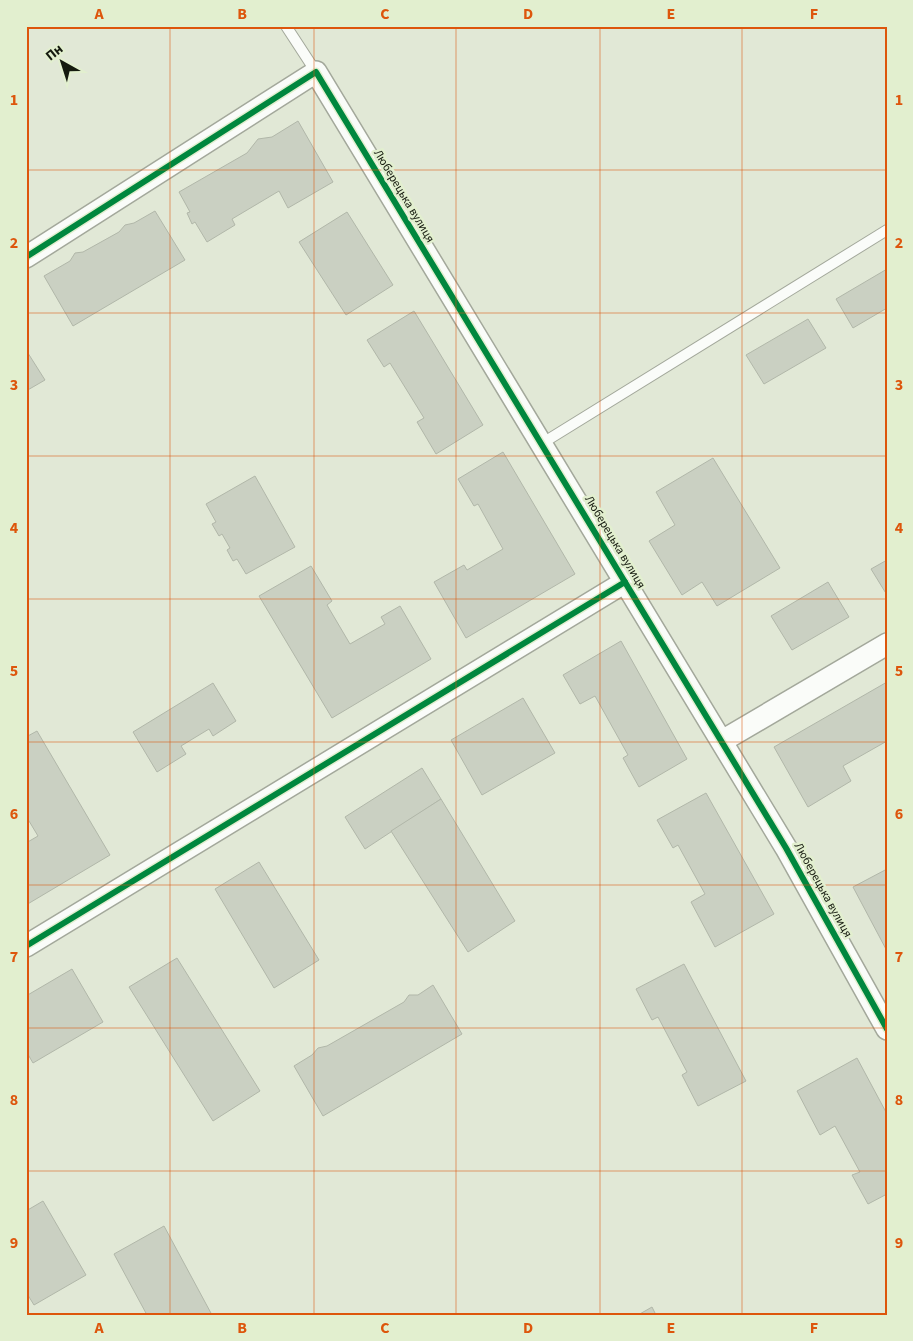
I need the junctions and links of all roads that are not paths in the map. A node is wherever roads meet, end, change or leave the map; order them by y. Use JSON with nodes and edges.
{"nodes":[{"id":1,"x":286,"y":26,"type":"edge"},
{"id":2,"x":316,"y":72,"type":"junction"},
{"id":3,"x":887,"y":230,"type":"edge"},
{"id":4,"x":26,"y":257,"type":"edge"},
{"id":5,"x":541,"y":444,"type":"junction"},
{"id":6,"x":626,"y":582,"type":"junction"},
{"id":7,"x":887,"y":644,"type":"edge"},
{"id":8,"x":722,"y":741,"type":"junction"},
{"id":9,"x":26,"y":946,"type":"edge"},
{"id":10,"x":887,"y":1029,"type":"edge"}],
"edges":[{"from":1,"to":2,"type":"lane"},
{"from":2,"to":4,"type":"street"},
{"from":2,"to":5,"type":"street","name":"Люберецька вулиця"},
{"from":3,"to":5,"type":"lane"},
{"from":5,"to":6,"type":"street","name":"Люберецька вулиця"},
{"from":6,"to":8,"type":"street","name":"Люберецька вулиця"},
{"from":6,"to":9,"type":"street"},
{"from":7,"to":8,"type":"street"},
{"from":8,"to":10,"type":"street","name":"Люберецька вулиця"}]}
